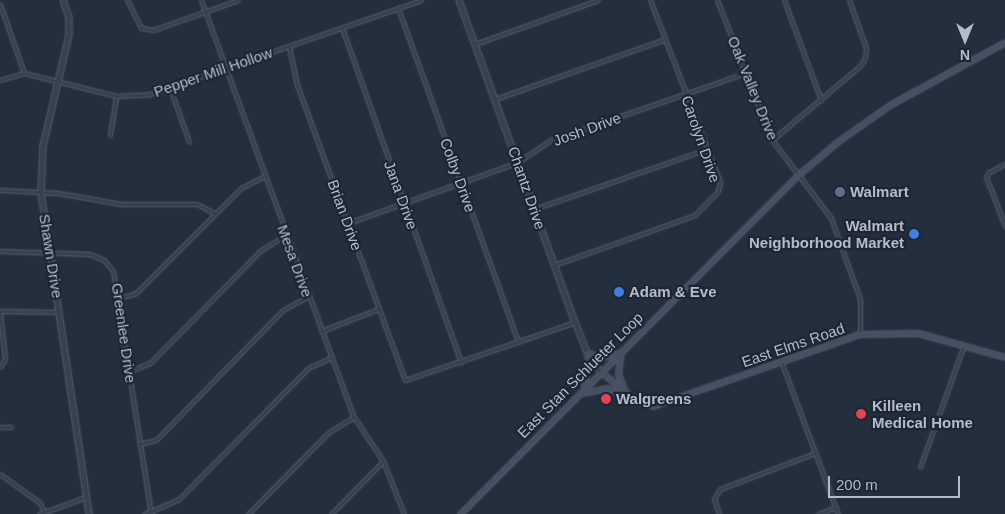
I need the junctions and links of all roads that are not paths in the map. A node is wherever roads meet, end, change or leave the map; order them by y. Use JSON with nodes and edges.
{"nodes":[{"id":1,"x":63,"y":0,"type":"edge"},
{"id":2,"x":126,"y":0,"type":"edge"},
{"id":3,"x":201,"y":0,"type":"edge"},
{"id":4,"x":238,"y":0,"type":"edge"},
{"id":5,"x":421,"y":0,"type":"edge"},
{"id":6,"x":459,"y":0,"type":"edge"},
{"id":7,"x":598,"y":0,"type":"edge"},
{"id":8,"x":650,"y":0,"type":"edge"},
{"id":9,"x":717,"y":0,"type":"edge"},
{"id":10,"x":784,"y":0,"type":"edge"},
{"id":11,"x":849,"y":0,"type":"edge"},
{"id":12,"x":0,"y":4,"type":"edge"},
{"id":13,"x":398,"y":8,"type":"junction"},
{"id":14,"x":205,"y":11,"type":"junction"},
{"id":15,"x":2,"y":16,"type":"edge"},
{"id":16,"x":342,"y":28,"type":"junction"},
{"id":17,"x":665,"y":39,"type":"junction"},
{"id":18,"x":1005,"y":42,"type":"edge"},
{"id":19,"x":475,"y":44,"type":"junction"},
{"id":20,"x":289,"y":47,"type":"junction"},
{"id":21,"x":226,"y":68,"type":"junction"},
{"id":22,"x":24,"y":73,"type":"junction"},
{"id":23,"x":746,"y":73,"type":"junction"},
{"id":24,"x":0,"y":80,"type":"edge"},
{"id":25,"x":57,"y":82,"type":"junction"},
{"id":26,"x":170,"y":88,"type":"junction"},
{"id":27,"x":686,"y":93,"type":"junction"},
{"id":28,"x":116,"y":96,"type":"junction"},
{"id":29,"x":495,"y":98,"type":"junction"},
{"id":30,"x":821,"y":100,"type":"junction"},
{"id":31,"x":110,"y":135,"type":"dead end"},
{"id":32,"x":772,"y":140,"type":"junction"},
{"id":33,"x":189,"y":142,"type":"dead end"},
{"id":34,"x":707,"y":149,"type":"junction"},
{"id":35,"x":518,"y":162,"type":"junction"},
{"id":36,"x":1005,"y":164,"type":"edge"},
{"id":37,"x":798,"y":175,"type":"junction"},
{"id":38,"x":265,"y":176,"type":"junction"},
{"id":39,"x":461,"y":182,"type":"junction"},
{"id":40,"x":0,"y":190,"type":"edge"},
{"id":41,"x":42,"y":192,"type":"junction"},
{"id":42,"x":404,"y":203,"type":"junction"},
{"id":43,"x":534,"y":209,"type":"junction"},
{"id":44,"x":214,"y":213,"type":"junction"},
{"id":45,"x":348,"y":223,"type":"junction"},
{"id":46,"x":1004,"y":226,"type":"edge"},
{"id":47,"x":286,"y":235,"type":"junction"},
{"id":48,"x":0,"y":251,"type":"edge"},
{"id":49,"x":51,"y":253,"type":"junction"},
{"id":50,"x":554,"y":265,"type":"junction"},
{"id":51,"x":308,"y":296,"type":"junction"},
{"id":52,"x":120,"y":298,"type":"junction"},
{"id":53,"x":378,"y":309,"type":"junction"},
{"id":54,"x":0,"y":312,"type":"edge"},
{"id":55,"x":59,"y":312,"type":"junction"},
{"id":56,"x":575,"y":322,"type":"junction"},
{"id":57,"x":321,"y":331,"type":"junction"},
{"id":58,"x":860,"y":334,"type":"junction"},
{"id":59,"x":518,"y":342,"type":"junction"},
{"id":60,"x":965,"y":344,"type":"junction"},
{"id":61,"x":621,"y":352,"type":"junction"},
{"id":62,"x":588,"y":353,"type":"junction"},
{"id":63,"x":1005,"y":357,"type":"edge"},
{"id":64,"x":330,"y":358,"type":"junction"},
{"id":65,"x":781,"y":361,"type":"junction"},
{"id":66,"x":461,"y":362,"type":"junction"},
{"id":67,"x":0,"y":367,"type":"edge"},
{"id":68,"x":130,"y":371,"type":"junction"},
{"id":69,"x":601,"y":372,"type":"junction"},
{"id":70,"x":581,"y":393,"type":"junction"},
{"id":71,"x":627,"y":395,"type":"junction"},
{"id":72,"x":354,"y":417,"type":"junction"},
{"id":73,"x":0,"y":427,"type":"edge"},
{"id":74,"x":11,"y":427,"type":"dead end"},
{"id":75,"x":140,"y":444,"type":"junction"},
{"id":76,"x":816,"y":453,"type":"junction"},
{"id":77,"x":383,"y":461,"type":"junction"},
{"id":78,"x":920,"y":467,"type":"dead end"},
{"id":79,"x":0,"y":474,"type":"edge"},
{"id":80,"x":86,"y":497,"type":"junction"},
{"id":81,"x":836,"y":507,"type":"junction"},
{"id":82,"x":44,"y":512,"type":"junction"},
{"id":83,"x":150,"y":513,"type":"edge"},
{"id":84,"x":39,"y":514,"type":"edge"},
{"id":85,"x":89,"y":514,"type":"edge"},
{"id":86,"x":144,"y":514,"type":"edge"},
{"id":87,"x":248,"y":514,"type":"edge"},
{"id":88,"x":331,"y":514,"type":"edge"},
{"id":89,"x":404,"y":514,"type":"edge"},
{"id":90,"x":460,"y":514,"type":"edge"},
{"id":91,"x":719,"y":514,"type":"edge"},
{"id":92,"x":818,"y":514,"type":"edge"},
{"id":93,"x":838,"y":514,"type":"edge"}],
"edges":[{"from":1,"to":25,"type":"street","name":"Shawn Drive"},
{"from":2,"to":14,"type":"street"},
{"from":3,"to":14,"type":"street","name":"Mesa Drive"},
{"from":4,"to":14,"type":"street"},
{"from":5,"to":13,"type":"street","name":"Pepper Mill Hollow"},
{"from":6,"to":19,"type":"street","name":"Chantz Drive"},
{"from":7,"to":19,"type":"street"},
{"from":8,"to":17,"type":"street","name":"Carolyn Drive"},
{"from":9,"to":23,"type":"street","name":"Oak Valley Drive"},
{"from":10,"to":30,"type":"street"},
{"from":11,"to":30,"type":"street"},
{"from":12,"to":15,"type":"street"},
{"from":13,"to":16,"type":"street","name":"Pepper Mill Hollow"},
{"from":13,"to":39,"type":"street","name":"Colby Drive"},
{"from":14,"to":21,"type":"street","name":"Mesa Drive"},
{"from":15,"to":22,"type":"street"},
{"from":16,"to":20,"type":"street","name":"Pepper Mill Hollow"},
{"from":16,"to":42,"type":"street","name":"Jana Drive"},
{"from":17,"to":27,"type":"street","name":"Carolyn Drive"},
{"from":17,"to":29,"type":"street"},
{"from":18,"to":37,"type":"main road","name":"East Stan Schlueter Loop"},
{"from":19,"to":29,"type":"street","name":"Chantz Drive"},
{"from":20,"to":21,"type":"street","name":"Pepper Mill Hollow"},
{"from":20,"to":45,"type":"street","name":"Brian Drive"},
{"from":21,"to":26,"type":"street","name":"Pepper Mill Hollow"},
{"from":21,"to":38,"type":"street","name":"Mesa Drive"},
{"from":22,"to":24,"type":"street"},
{"from":22,"to":25,"type":"street","name":"Pepper Mill Hollow"},
{"from":23,"to":27,"type":"street","name":"Josh Drive"},
{"from":23,"to":32,"type":"street","name":"Oak Valley Drive"},
{"from":25,"to":28,"type":"street","name":"Pepper Mill Hollow"},
{"from":25,"to":41,"type":"street","name":"Shawn Drive"},
{"from":26,"to":28,"type":"street","name":"Pepper Mill Hollow"},
{"from":26,"to":33,"type":"street"},
{"from":27,"to":34,"type":"street","name":"Carolyn Drive"},
{"from":27,"to":35,"type":"street","name":"Josh Drive"},
{"from":28,"to":31,"type":"street"},
{"from":29,"to":35,"type":"street","name":"Chantz Drive"},
{"from":30,"to":32,"type":"street"},
{"from":32,"to":37,"type":"street","name":"Oak Valley Drive"},
{"from":34,"to":43,"type":"street"},
{"from":34,"to":50,"type":"street","name":"Carolyn Drive"},
{"from":35,"to":39,"type":"street","name":"Josh Drive"},
{"from":35,"to":43,"type":"street","name":"Chantz Drive"},
{"from":36,"to":46,"type":"street"},
{"from":37,"to":58,"type":"street","name":"Oak Valley Drive"},
{"from":37,"to":61,"type":"main road","name":"East Stan Schlueter Loop"},
{"from":38,"to":44,"type":"street"},
{"from":38,"to":47,"type":"street","name":"Mesa Drive"},
{"from":39,"to":42,"type":"street","name":"Josh Drive"},
{"from":39,"to":59,"type":"street","name":"Colby Drive"},
{"from":40,"to":41,"type":"street"},
{"from":41,"to":44,"type":"street"},
{"from":41,"to":49,"type":"street","name":"Shawn Drive"},
{"from":42,"to":45,"type":"street","name":"Josh Drive"},
{"from":42,"to":66,"type":"street","name":"Jana Drive"},
{"from":43,"to":50,"type":"street","name":"Chantz Drive"},
{"from":44,"to":52,"type":"street"},
{"from":45,"to":53,"type":"street","name":"Brian Drive"},
{"from":47,"to":51,"type":"street","name":"Mesa Drive"},
{"from":47,"to":68,"type":"street"},
{"from":48,"to":49,"type":"street","name":"Greenlee Drive"},
{"from":49,"to":52,"type":"street","name":"Greenlee Drive"},
{"from":49,"to":55,"type":"street","name":"Shawn Drive"},
{"from":50,"to":56,"type":"street","name":"Chantz Drive"},
{"from":51,"to":57,"type":"street","name":"Mesa Drive"},
{"from":51,"to":75,"type":"street"},
{"from":52,"to":68,"type":"street","name":"Greenlee Drive"},
{"from":53,"to":57,"type":"street"},
{"from":53,"to":66,"type":"street","name":"Brian Drive"},
{"from":54,"to":55,"type":"street"},
{"from":54,"to":67,"type":"street"},
{"from":55,"to":80,"type":"street","name":"Shawn Drive"},
{"from":56,"to":59,"type":"street"},
{"from":56,"to":62,"type":"street","name":"Chantz Drive"},
{"from":57,"to":64,"type":"street","name":"Mesa Drive"},
{"from":58,"to":60,"type":"main road","name":"East Elms Road"},
{"from":58,"to":65,"type":"main road","name":"East Elms Road"},
{"from":59,"to":66,"type":"street"},
{"from":60,"to":63,"type":"main road","name":"East Elms Road"},
{"from":60,"to":78,"type":"street"},
{"from":61,"to":62,"type":"main road"},
{"from":61,"to":69,"type":"main road","name":"East Stan Schlueter Loop"},
{"from":61,"to":71,"type":"main road"},
{"from":62,"to":69,"type":"street","name":"Chantz Drive"},
{"from":62,"to":70,"type":"main road"},
{"from":64,"to":72,"type":"street","name":"Mesa Drive"},
{"from":64,"to":83,"type":"street"},
{"from":65,"to":71,"type":"main road","name":"East Elms Road"},
{"from":65,"to":76,"type":"street"},
{"from":68,"to":75,"type":"street","name":"Greenlee Drive"},
{"from":69,"to":70,"type":"main road","name":"East Stan Schlueter Loop"},
{"from":69,"to":71,"type":"main road","name":"East Elms Road"},
{"from":70,"to":71,"type":"main road"},
{"from":70,"to":90,"type":"main road","name":"East Stan Schlueter Loop"},
{"from":72,"to":77,"type":"street","name":"Mesa Drive"},
{"from":72,"to":87,"type":"street"},
{"from":73,"to":74,"type":"street"},
{"from":75,"to":83,"type":"street","name":"Greenlee Drive"},
{"from":76,"to":81,"type":"street"},
{"from":76,"to":91,"type":"street"},
{"from":77,"to":88,"type":"street"},
{"from":77,"to":89,"type":"street","name":"Mesa Drive"},
{"from":79,"to":82,"type":"street"},
{"from":80,"to":82,"type":"street"},
{"from":80,"to":85,"type":"street","name":"Shawn Drive"},
{"from":81,"to":92,"type":"street"},
{"from":81,"to":93,"type":"street"},
{"from":82,"to":84,"type":"street"},
{"from":83,"to":86,"type":"street"}]}
